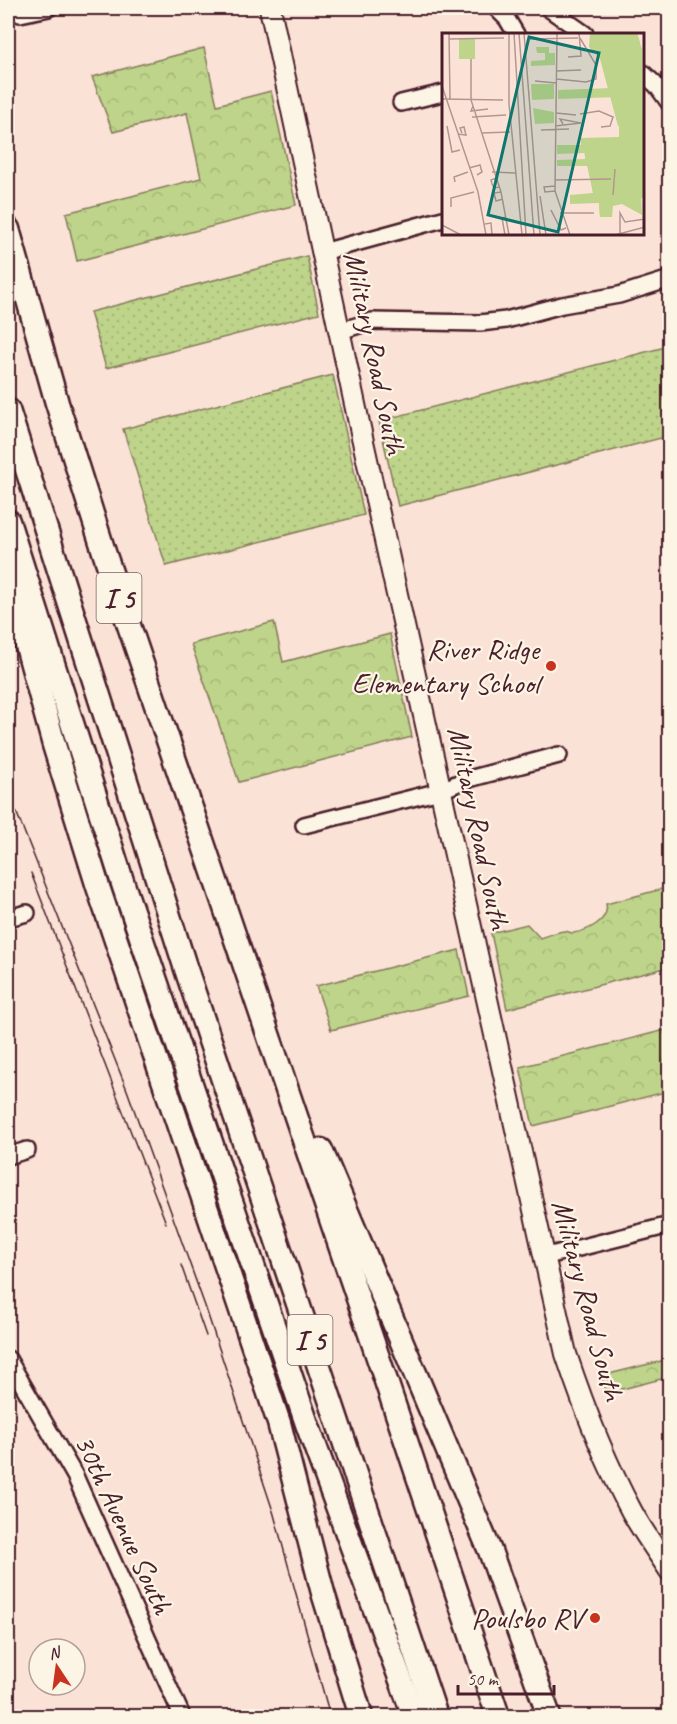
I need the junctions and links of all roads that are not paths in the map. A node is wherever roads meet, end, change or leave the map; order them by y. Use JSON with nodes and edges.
{"nodes":[{"id":1,"x":49,"y":8,"type":"edge"},
{"id":2,"x":270,"y":8,"type":"edge"},
{"id":3,"x":496,"y":8,"type":"edge"},
{"id":4,"x":548,"y":8,"type":"edge"},
{"id":5,"x":20,"y":14,"type":"dead end"},
{"id":6,"x":515,"y":33,"type":"edge"},
{"id":7,"x":584,"y":33,"type":"edge"},
{"id":8,"x":644,"y":74,"type":"edge"},
{"id":9,"x":442,"y":93,"type":"edge"},
{"id":10,"x":401,"y":103,"type":"dead end"},
{"id":11,"x":669,"y":104,"type":"edge"},
{"id":12,"x":442,"y":219,"type":"edge"},
{"id":13,"x":8,"y":229,"type":"edge"},
{"id":14,"x":323,"y":252,"type":"junction"},
{"id":15,"x":663,"y":281,"type":"edge"},
{"id":16,"x":340,"y":331,"type":"junction"},
{"id":17,"x":8,"y":410,"type":"edge"},
{"id":18,"x":8,"y":521,"type":"edge"},
{"id":19,"x":8,"y":576,"type":"edge"},
{"id":20,"x":559,"y":755,"type":"dead end"},
{"id":21,"x":440,"y":791,"type":"junction"},
{"id":22,"x":303,"y":825,"type":"dead end"},
{"id":23,"x":27,"y":914,"type":"dead end"},
{"id":24,"x":8,"y":918,"type":"edge"},
{"id":25,"x":243,"y":963,"type":"junction"},
{"id":26,"x":27,"y":1150,"type":"dead end"},
{"id":27,"x":8,"y":1156,"type":"edge"},
{"id":28,"x":669,"y":1225,"type":"edge"},
{"id":29,"x":543,"y":1257,"type":"junction"},
{"id":30,"x":8,"y":1359,"type":"edge"},
{"id":31,"x":662,"y":1546,"type":"edge"},
{"id":32,"x":669,"y":1571,"type":"edge"},
{"id":33,"x":182,"y":1716,"type":"edge"},
{"id":34,"x":361,"y":1716,"type":"edge"},
{"id":35,"x":414,"y":1716,"type":"edge"},
{"id":36,"x":436,"y":1716,"type":"edge"},
{"id":37,"x":498,"y":1716,"type":"edge"},
{"id":38,"x":549,"y":1716,"type":"edge"}],
"edges":[{"from":1,"to":5,"type":"street"},
{"from":2,"to":14,"type":"main road","name":"Military Road South"},
{"from":3,"to":6,"type":"street"},
{"from":4,"to":7,"type":"street"},
{"from":8,"to":11,"type":"street"},
{"from":9,"to":10,"type":"street"},
{"from":12,"to":14,"type":"street"},
{"from":13,"to":25,"type":"highway","number":"I 5"},
{"from":14,"to":16,"type":"main road","name":"Military Road South"},
{"from":15,"to":16,"type":"street"},
{"from":16,"to":21,"type":"main road","name":"Military Road South"},
{"from":17,"to":36,"type":"highway","number":"I 5"},
{"from":18,"to":35,"type":"highway"},
{"from":19,"to":34,"type":"highway"},
{"from":20,"to":21,"type":"street"},
{"from":21,"to":22,"type":"street"},
{"from":21,"to":29,"type":"main road","name":"Military Road South"},
{"from":23,"to":24,"type":"street"},
{"from":25,"to":37,"type":"highway","number":"I 5"},
{"from":25,"to":38,"type":"highway"},
{"from":26,"to":27,"type":"street"},
{"from":28,"to":29,"type":"street"},
{"from":29,"to":31,"type":"main road","name":"Military Road South"},
{"from":30,"to":33,"type":"street","name":"30th Avenue South"},
{"from":31,"to":32,"type":"main road","name":"Military Road South"}]}
